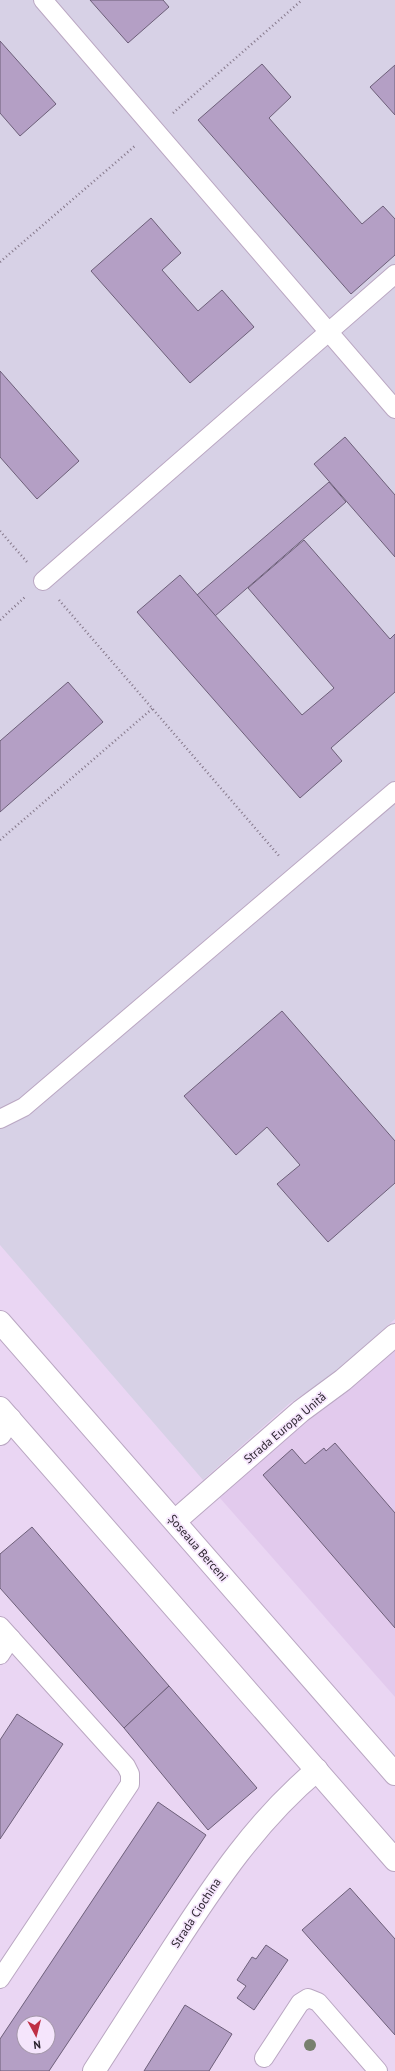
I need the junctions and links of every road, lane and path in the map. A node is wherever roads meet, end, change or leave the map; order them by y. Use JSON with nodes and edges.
{"nodes":[{"id":1,"x":43,"y":0,"type":"edge"},
{"id":2,"x":395,"y":274,"type":"edge"},
{"id":3,"x":328,"y":332,"type":"junction"},
{"id":4,"x":395,"y":408,"type":"edge"},
{"id":5,"x":0,"y":531,"type":"edge"},
{"id":6,"x":43,"y":581,"type":"junction"},
{"id":7,"x":0,"y":620,"type":"edge"},
{"id":8,"x":153,"y":708,"type":"junction"},
{"id":9,"x":395,"y":791,"type":"edge"},
{"id":10,"x":0,"y":840,"type":"edge"},
{"id":11,"x":296,"y":875,"type":"junction"},
{"id":12,"x":0,"y":1119,"type":"edge"},
{"id":13,"x":0,"y":1322,"type":"edge"},
{"id":14,"x":395,"y":1335,"type":"edge"},
{"id":15,"x":3,"y":1420,"type":"edge"},
{"id":16,"x":175,"y":1521,"type":"junction"},
{"id":17,"x":5,"y":1632,"type":"edge"},
{"id":18,"x":0,"y":1654,"type":"edge"},
{"id":19,"x":317,"y":1770,"type":"junction"},
{"id":20,"x":395,"y":1774,"type":"edge"},
{"id":21,"x":395,"y":1860,"type":"edge"},
{"id":22,"x":0,"y":1979,"type":"edge"},
{"id":23,"x":264,"y":2058,"type":"dead end"},
{"id":24,"x":94,"y":2071,"type":"edge"},
{"id":25,"x":378,"y":2071,"type":"edge"}],
"edges":[{"from":1,"to":3,"type":"lane"},
{"from":2,"to":3,"type":"lane"},
{"from":3,"to":4,"type":"lane"},
{"from":3,"to":6,"type":"lane"},
{"from":5,"to":6,"type":"path"},
{"from":6,"to":7,"type":"path"},
{"from":6,"to":8,"type":"path"},
{"from":8,"to":10,"type":"path"},
{"from":8,"to":11,"type":"path"},
{"from":9,"to":11,"type":"lane"},
{"from":11,"to":12,"type":"lane"},
{"from":13,"to":16,"type":"main road","name":"Șoseaua Berceni"},
{"from":14,"to":16,"type":"main road","name":"Strada Europa Unită"},
{"from":15,"to":19,"type":"main road"},
{"from":16,"to":20,"type":"main road","name":"Șoseaua Berceni"},
{"from":17,"to":18,"type":"lane"},
{"from":17,"to":22,"type":"lane"},
{"from":19,"to":21,"type":"main road"},
{"from":19,"to":24,"type":"main road","name":"Strada Ciochina"},
{"from":23,"to":25,"type":"lane"}]}
